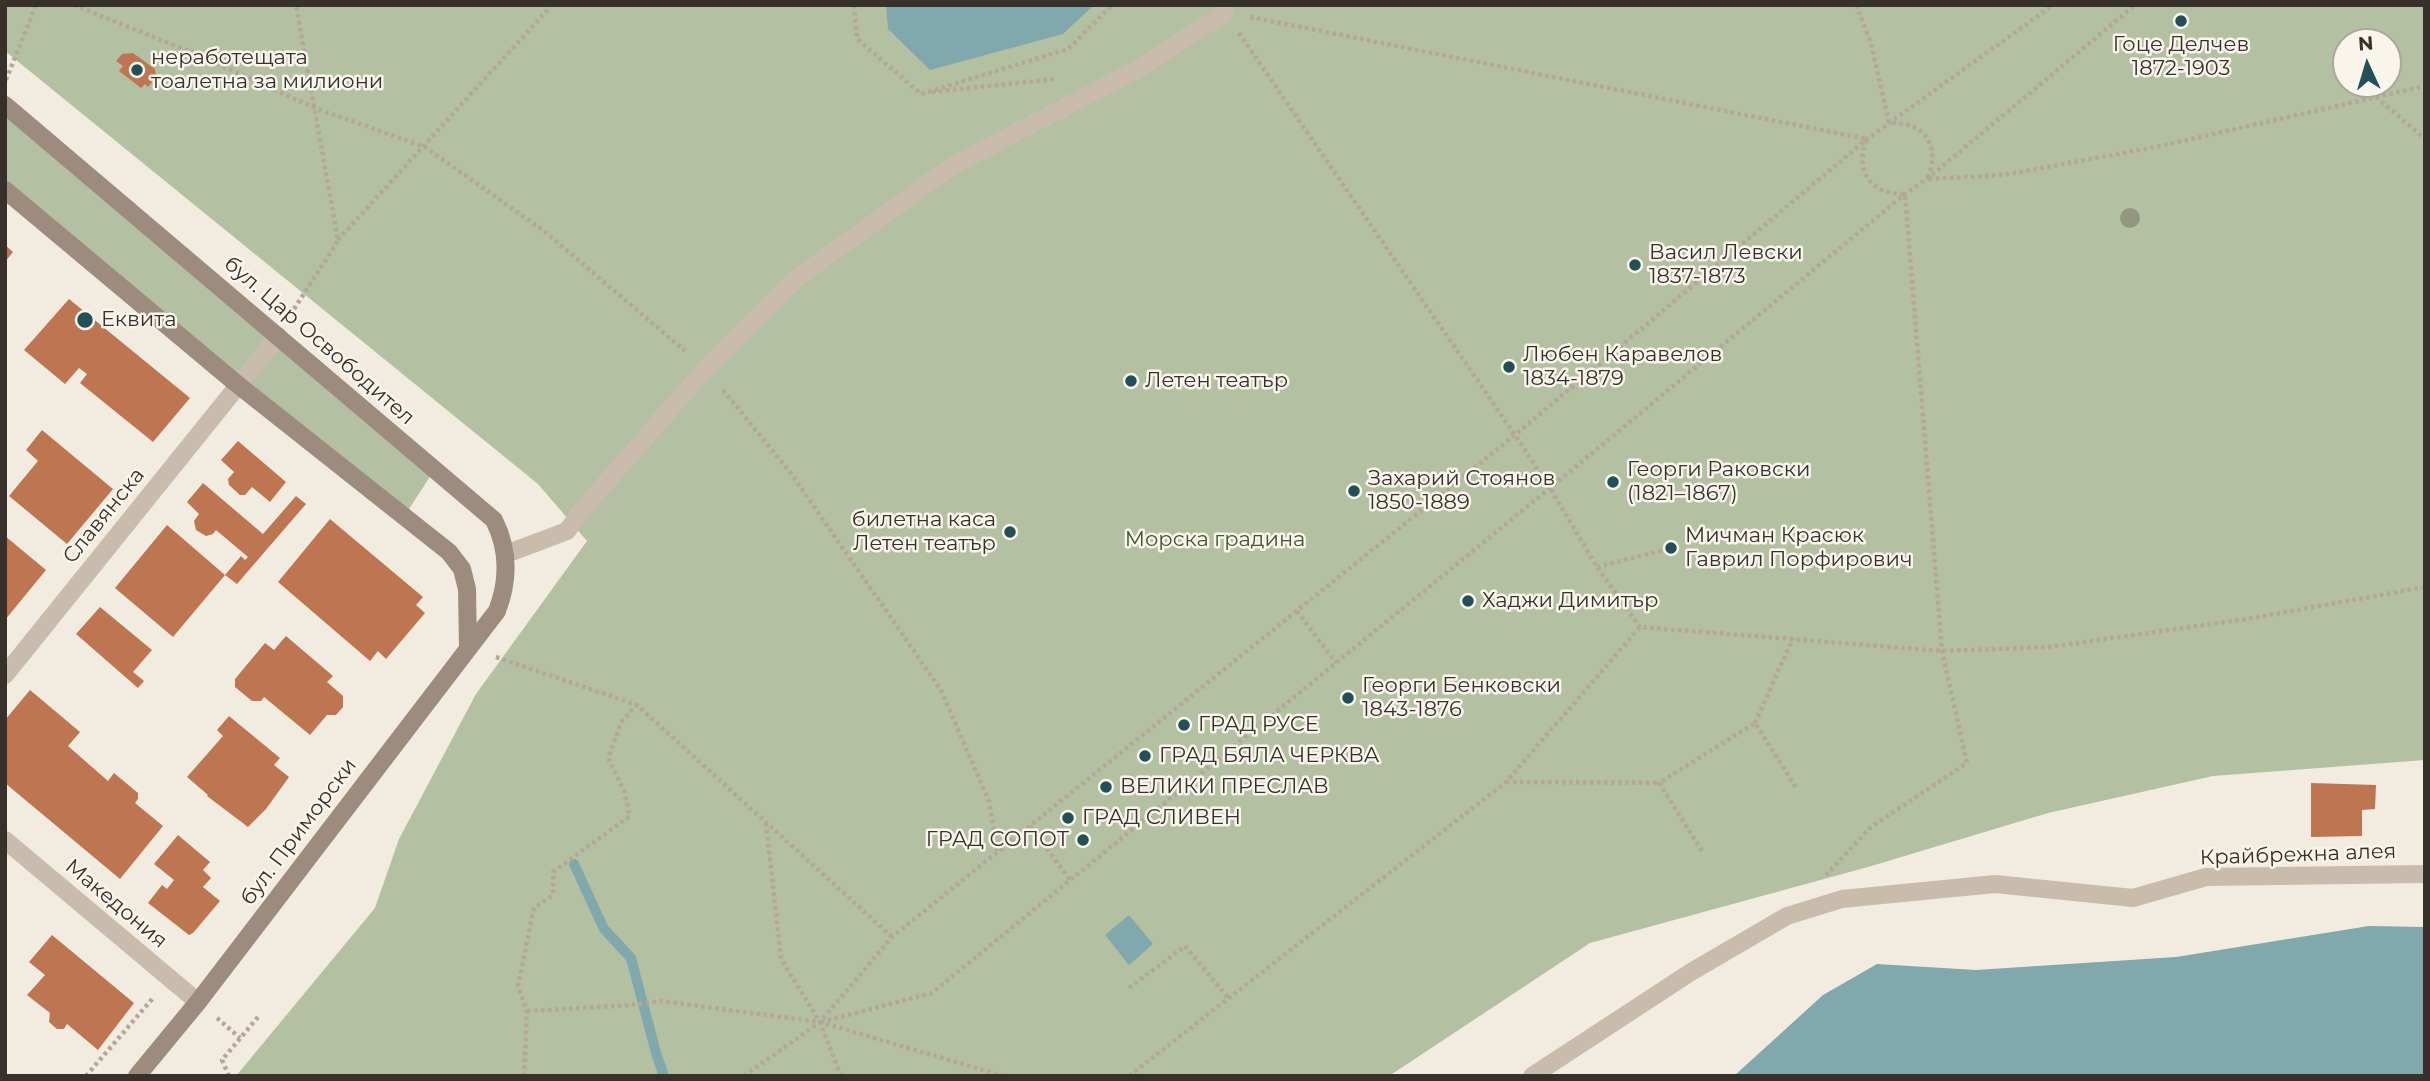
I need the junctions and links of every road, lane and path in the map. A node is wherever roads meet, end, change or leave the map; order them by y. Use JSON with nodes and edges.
{"nodes":[{"id":1,"x":36,"y":5,"type":"edge"},
{"id":2,"x":74,"y":5,"type":"edge"},
{"id":3,"x":296,"y":5,"type":"edge"},
{"id":4,"x":552,"y":5,"type":"edge"},
{"id":5,"x":854,"y":5,"type":"edge"},
{"id":6,"x":1112,"y":5,"type":"edge"},
{"id":7,"x":1856,"y":5,"type":"edge"},
{"id":8,"x":2053,"y":5,"type":"edge"},
{"id":9,"x":2135,"y":5,"type":"edge"},
{"id":10,"x":1225,"y":13,"type":"junction"},
{"id":11,"x":1055,"y":79,"type":"dead end"},
{"id":12,"x":5,"y":81,"type":"edge"},
{"id":13,"x":2425,"y":86,"type":"edge"},
{"id":14,"x":2402,"y":91,"type":"edge"},
{"id":15,"x":921,"y":94,"type":"junction"},
{"id":16,"x":2367,"y":98,"type":"edge"},
{"id":17,"x":2378,"y":98,"type":"edge"},
{"id":18,"x":5,"y":105,"type":"edge"},
{"id":19,"x":315,"y":108,"type":"junction"},
{"id":20,"x":1889,"y":123,"type":"junction"},
{"id":21,"x":1867,"y":139,"type":"junction"},
{"id":22,"x":2425,"y":139,"type":"edge"},
{"id":23,"x":425,"y":147,"type":"junction"},
{"id":24,"x":1927,"y":179,"type":"junction"},
{"id":25,"x":5,"y":190,"type":"edge"},
{"id":26,"x":1905,"y":194,"type":"junction"},
{"id":27,"x":338,"y":241,"type":"junction"},
{"id":28,"x":294,"y":309,"type":"dead end"},
{"id":29,"x":278,"y":336,"type":"junction"},
{"id":30,"x":706,"y":368,"type":"junction"},
{"id":31,"x":237,"y":384,"type":"junction"},
{"id":32,"x":1515,"y":435,"type":"junction"},
{"id":33,"x":1550,"y":488,"type":"junction"},
{"id":34,"x":1671,"y":548,"type":"dead end"},
{"id":35,"x":506,"y":554,"type":"junction"},
{"id":36,"x":1597,"y":567,"type":"junction"},
{"id":37,"x":2425,"y":587,"type":"edge"},
{"id":38,"x":1297,"y":611,"type":"junction"},
{"id":39,"x":1640,"y":627,"type":"junction"},
{"id":40,"x":1793,"y":638,"type":"junction"},
{"id":41,"x":468,"y":648,"type":"junction"},
{"id":42,"x":1942,"y":651,"type":"junction"},
{"id":43,"x":1336,"y":663,"type":"junction"},
{"id":44,"x":5,"y":675,"type":"edge"},
{"id":45,"x":637,"y":705,"type":"junction"},
{"id":46,"x":1755,"y":723,"type":"junction"},
{"id":47,"x":1506,"y":782,"type":"junction"},
{"id":48,"x":1659,"y":783,"type":"junction"},
{"id":49,"x":1797,"y":789,"type":"dead end"},
{"id":50,"x":766,"y":822,"type":"junction"},
{"id":51,"x":1030,"y":826,"type":"junction"},
{"id":52,"x":5,"y":840,"type":"edge"},
{"id":53,"x":1702,"y":851,"type":"dead end"},
{"id":54,"x":998,"y":852,"type":"junction"},
{"id":55,"x":2425,"y":874,"type":"edge"},
{"id":56,"x":1824,"y":877,"type":"dead end"},
{"id":57,"x":1070,"y":880,"type":"junction"},
{"id":58,"x":892,"y":937,"type":"junction"},
{"id":59,"x":170,"y":979,"type":"junction"},
{"id":60,"x":1129,"y":988,"type":"dead end"},
{"id":61,"x":1229,"y":999,"type":"junction"},
{"id":62,"x":198,"y":1002,"type":"junction"},
{"id":63,"x":527,"y":1011,"type":"junction"},
{"id":64,"x":258,"y":1017,"type":"dead end"},
{"id":65,"x":820,"y":1022,"type":"junction"},
{"id":66,"x":234,"y":1033,"type":"dead end"},
{"id":67,"x":240,"y":1038,"type":"junction"},
{"id":68,"x":86,"y":1076,"type":"edge"},
{"id":69,"x":137,"y":1076,"type":"edge"},
{"id":70,"x":229,"y":1076,"type":"edge"},
{"id":71,"x":524,"y":1076,"type":"edge"},
{"id":72,"x":744,"y":1076,"type":"edge"},
{"id":73,"x":841,"y":1076,"type":"edge"},
{"id":74,"x":1003,"y":1076,"type":"edge"},
{"id":75,"x":1129,"y":1076,"type":"edge"},
{"id":76,"x":1532,"y":1076,"type":"edge"}],
"edges":[{"from":1,"to":12,"type":"path"},
{"from":2,"to":19,"type":"path"},
{"from":3,"to":19,"type":"path"},
{"from":4,"to":23,"type":"path"},
{"from":5,"to":15,"type":"path"},
{"from":6,"to":15,"type":"path"},
{"from":7,"to":20,"type":"path"},
{"from":8,"to":20,"type":"path"},
{"from":9,"to":24,"type":"path"},
{"from":10,"to":21,"type":"path"},
{"from":10,"to":30,"type":"street"},
{"from":10,"to":32,"type":"path"},
{"from":11,"to":15,"type":"path"},
{"from":13,"to":14,"type":"path"},
{"from":16,"to":24,"type":"path"},
{"from":17,"to":22,"type":"path"},
{"from":18,"to":29,"type":"main road","name":"бул. Цар Освободител"},
{"from":19,"to":23,"type":"path"},
{"from":19,"to":27,"type":"path"},
{"from":20,"to":21,"type":"path"},
{"from":20,"to":24,"type":"path"},
{"from":21,"to":26,"type":"path"},
{"from":21,"to":32,"type":"path"},
{"from":23,"to":27,"type":"path"},
{"from":23,"to":30,"type":"path"},
{"from":24,"to":26,"type":"path"},
{"from":25,"to":31,"type":"main road"},
{"from":26,"to":33,"type":"path"},
{"from":26,"to":42,"type":"path"},
{"from":27,"to":28,"type":"path"},
{"from":29,"to":31,"type":"street","name":"Славянска"},
{"from":29,"to":35,"type":"main road","name":"бул. Цар Освободител"},
{"from":30,"to":35,"type":"street"},
{"from":30,"to":54,"type":"path"},
{"from":31,"to":41,"type":"main road"},
{"from":31,"to":44,"type":"street","name":"Славянска"},
{"from":32,"to":33,"type":"path"},
{"from":32,"to":38,"type":"path"},
{"from":33,"to":36,"type":"path"},
{"from":33,"to":43,"type":"path"},
{"from":34,"to":36,"type":"path"},
{"from":35,"to":41,"type":"main road","name":"бул. Цар Освободител"},
{"from":36,"to":39,"type":"path"},
{"from":37,"to":42,"type":"path"},
{"from":38,"to":43,"type":"path"},
{"from":38,"to":51,"type":"path"},
{"from":39,"to":40,"type":"path"},
{"from":39,"to":47,"type":"path"},
{"from":40,"to":42,"type":"path"},
{"from":40,"to":46,"type":"path"},
{"from":41,"to":45,"type":"path"},
{"from":41,"to":62,"type":"main road","name":"бул. Приморски"},
{"from":42,"to":56,"type":"path"},
{"from":43,"to":57,"type":"path"},
{"from":45,"to":50,"type":"path"},
{"from":45,"to":63,"type":"path"},
{"from":46,"to":48,"type":"path"},
{"from":46,"to":49,"type":"path"},
{"from":47,"to":48,"type":"path"},
{"from":47,"to":61,"type":"path"},
{"from":48,"to":53,"type":"path"},
{"from":50,"to":58,"type":"path"},
{"from":50,"to":65,"type":"path"},
{"from":51,"to":54,"type":"path"},
{"from":51,"to":57,"type":"path"},
{"from":52,"to":59,"type":"street","name":"Македония"},
{"from":54,"to":58,"type":"path"},
{"from":55,"to":76,"type":"street","name":"Крайбрежна алея"},
{"from":57,"to":65,"type":"path"},
{"from":58,"to":65,"type":"path"},
{"from":59,"to":62,"type":"street","name":"Македония"},
{"from":59,"to":68,"type":"path"},
{"from":60,"to":61,"type":"path"},
{"from":61,"to":75,"type":"path"},
{"from":62,"to":69,"type":"main road","name":"бул. Приморски"},
{"from":63,"to":65,"type":"path"},
{"from":63,"to":71,"type":"path"},
{"from":64,"to":67,"type":"path"},
{"from":65,"to":72,"type":"path"},
{"from":65,"to":73,"type":"path"},
{"from":65,"to":74,"type":"path"},
{"from":66,"to":67,"type":"path"},
{"from":67,"to":70,"type":"path"}]}
